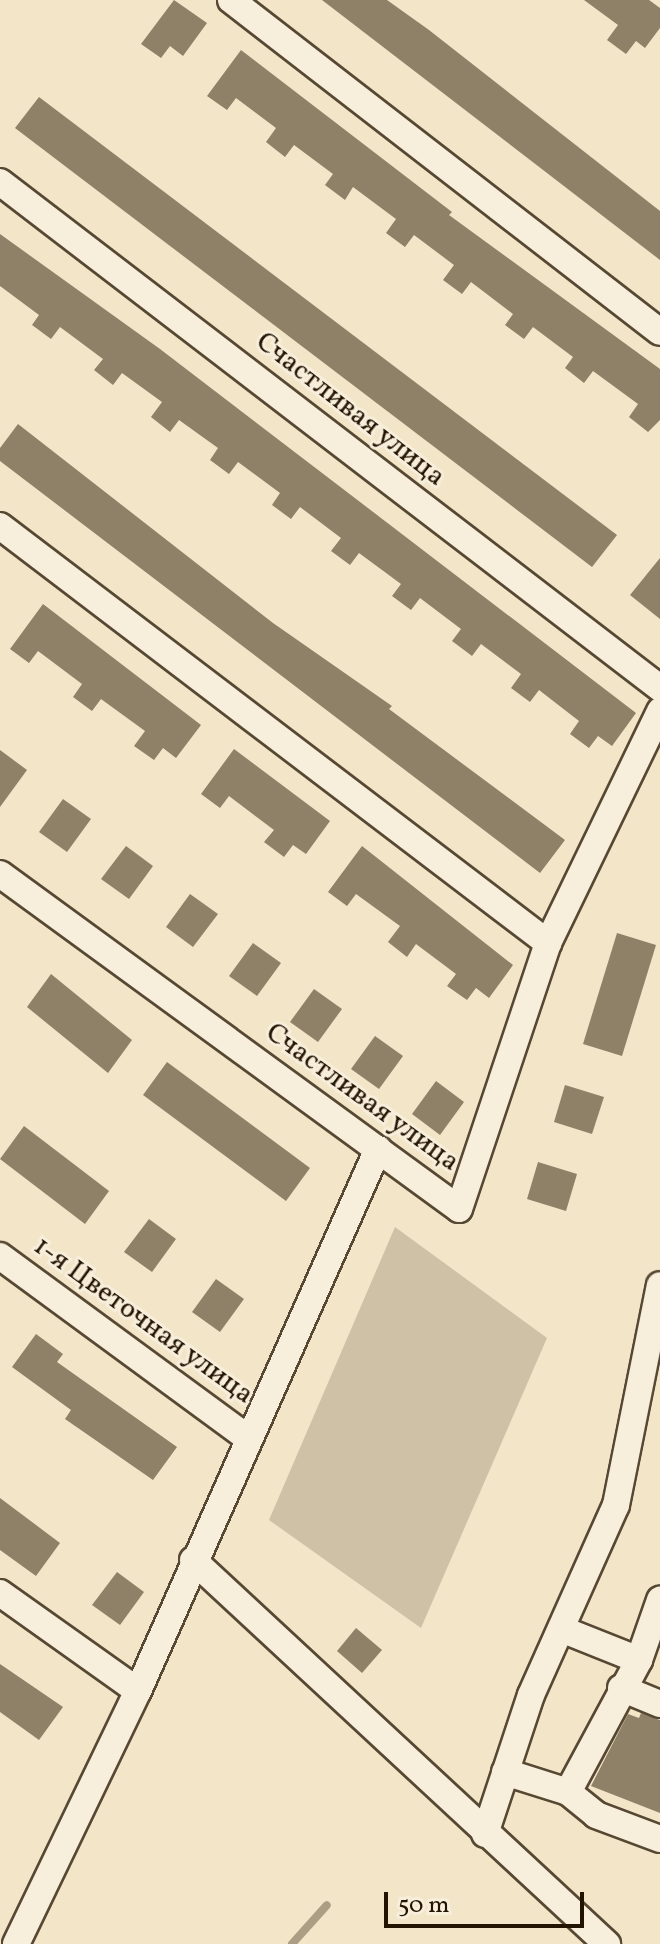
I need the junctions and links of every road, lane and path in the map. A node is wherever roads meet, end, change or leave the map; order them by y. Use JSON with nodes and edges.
{"nodes":[{"id":1,"x":231,"y":0,"type":"edge"},
{"id":2,"x":0,"y":182,"type":"edge"},
{"id":3,"x":660,"y":332,"type":"edge"},
{"id":4,"x":0,"y":526,"type":"edge"},
{"id":5,"x":660,"y":688,"type":"edge"},
{"id":6,"x":660,"y":711,"type":"edge"},
{"id":7,"x":0,"y":874,"type":"edge"},
{"id":8,"x":548,"y":943,"type":"junction"},
{"id":9,"x":378,"y":1149,"type":"junction"},
{"id":10,"x":0,"y":1256,"type":"edge"},
{"id":11,"x":659,"y":1299,"type":"edge"},
{"id":12,"x":248,"y":1438,"type":"junction"},
{"id":13,"x":193,"y":1560,"type":"junction"},
{"id":14,"x":0,"y":1593,"type":"edge"},
{"id":15,"x":660,"y":1600,"type":"edge"},
{"id":16,"x":561,"y":1629,"type":"junction"},
{"id":17,"x":639,"y":1660,"type":"junction"},
{"id":18,"x":621,"y":1688,"type":"junction"},
{"id":19,"x":138,"y":1691,"type":"junction"},
{"id":20,"x":660,"y":1704,"type":"edge"},
{"id":21,"x":505,"y":1772,"type":"junction"},
{"id":22,"x":568,"y":1792,"type":"junction"},
{"id":23,"x":485,"y":1834,"type":"junction"},
{"id":24,"x":660,"y":1839,"type":"edge"},
{"id":25,"x":16,"y":1944,"type":"edge"},
{"id":26,"x":607,"y":1944,"type":"edge"}],
"edges":[{"from":1,"to":3,"type":"street"},
{"from":2,"to":5,"type":"street","name":"Счастливая улица"},
{"from":4,"to":8,"type":"street"},
{"from":6,"to":8,"type":"street","name":"Счастливая улица"},
{"from":7,"to":9,"type":"street","name":"Счастливая улица"},
{"from":8,"to":9,"type":"street","name":"Счастливая улица"},
{"from":9,"to":12,"type":"street"},
{"from":10,"to":12,"type":"street","name":"1-я Цветочная улица"},
{"from":11,"to":16,"type":"street"},
{"from":12,"to":13,"type":"street"},
{"from":13,"to":19,"type":"street"},
{"from":13,"to":23,"type":"street"},
{"from":14,"to":19,"type":"street"},
{"from":15,"to":17,"type":"street"},
{"from":16,"to":17,"type":"street"},
{"from":16,"to":21,"type":"street"},
{"from":17,"to":18,"type":"street"},
{"from":18,"to":20,"type":"street"},
{"from":18,"to":22,"type":"street"},
{"from":19,"to":25,"type":"street"},
{"from":21,"to":22,"type":"street"},
{"from":21,"to":23,"type":"street"},
{"from":22,"to":24,"type":"street"},
{"from":23,"to":26,"type":"street"}]}
